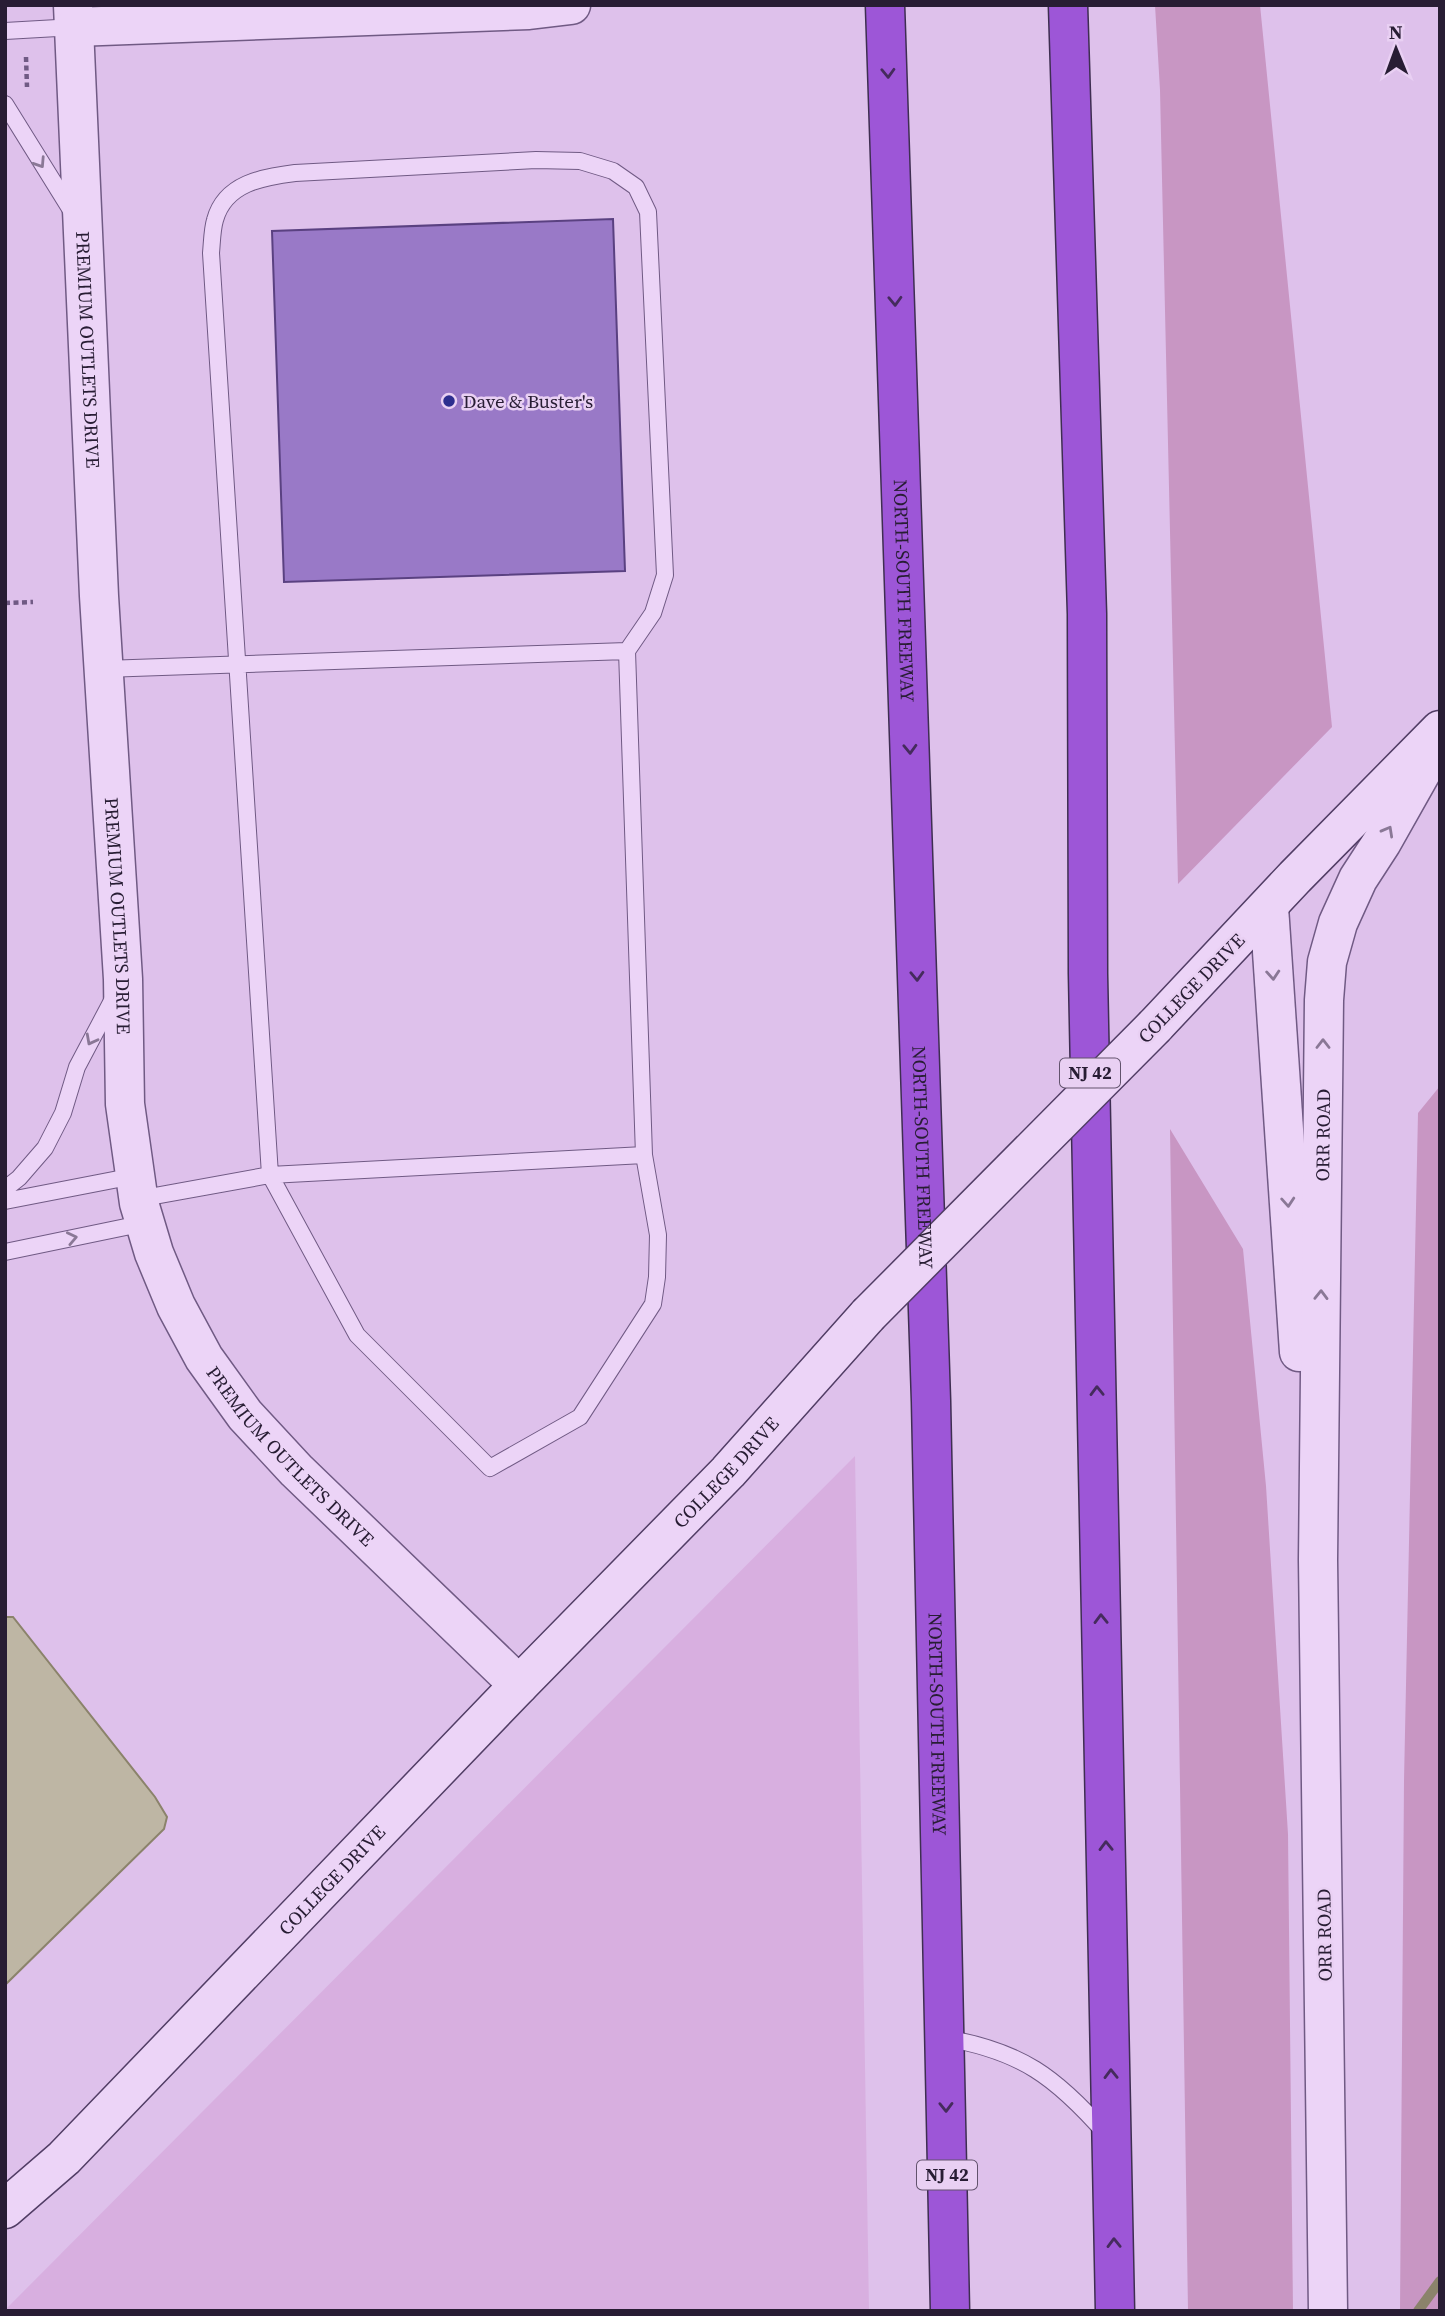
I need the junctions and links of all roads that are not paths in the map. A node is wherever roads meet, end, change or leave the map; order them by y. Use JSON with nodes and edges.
{"nodes":[{"id":1,"x":571,"y":5,"type":"edge"},
{"id":2,"x":886,"y":5,"type":"edge"},
{"id":3,"x":1068,"y":5,"type":"edge"},
{"id":4,"x":74,"y":16,"type":"edge"},
{"id":5,"x":5,"y":31,"type":"edge"},
{"id":6,"x":11,"y":100,"type":"edge"},
{"id":7,"x":85,"y":232,"type":"junction"},
{"id":8,"x":627,"y":651,"type":"junction"},
{"id":9,"x":238,"y":663,"type":"junction"},
{"id":10,"x":104,"y":669,"type":"junction"},
{"id":11,"x":1440,"y":730,"type":"edge"},
{"id":12,"x":1440,"y":739,"type":"edge"},
{"id":13,"x":1269,"y":907,"type":"junction"},
{"id":14,"x":123,"y":979,"type":"junction"},
{"id":15,"x":644,"y":1154,"type":"junction"},
{"id":16,"x":270,"y":1175,"type":"junction"},
{"id":17,"x":5,"y":1189,"type":"edge"},
{"id":18,"x":139,"y":1199,"type":"junction"},
{"id":19,"x":5,"y":1201,"type":"edge"},
{"id":20,"x":5,"y":1252,"type":"edge"},
{"id":21,"x":1318,"y":1560,"type":"junction"},
{"id":22,"x":519,"y":1685,"type":"junction"},
{"id":23,"x":945,"y":2038,"type":"junction"},
{"id":24,"x":1112,"y":2142,"type":"junction"},
{"id":25,"x":5,"y":2208,"type":"edge"},
{"id":26,"x":950,"y":2311,"type":"edge"},
{"id":27,"x":1115,"y":2311,"type":"edge"},
{"id":28,"x":1328,"y":2311,"type":"edge"}],
"edges":[{"from":1,"to":4,"type":"street"},
{"from":2,"to":23,"type":"highway","name":"NORTH-SOUTH FREEWAY","number":"NJ 42","one_way":true},
{"from":24,"to":3,"type":"highway","number":"NJ 42","one_way":true},
{"from":4,"to":5,"type":"lane"},
{"from":4,"to":7,"type":"street","name":"PREMIUM OUTLETS DRIVE"},
{"from":6,"to":7,"type":"lane","one_way":true},
{"from":7,"to":10,"type":"street","name":"PREMIUM OUTLETS DRIVE"},
{"from":8,"to":9,"type":"lane"},
{"from":8,"to":9,"type":"lane"},
{"from":8,"to":15,"type":"lane"},
{"from":9,"to":10,"type":"lane"},
{"from":9,"to":16,"type":"lane"},
{"from":10,"to":14,"type":"street","name":"PREMIUM OUTLETS DRIVE"},
{"from":11,"to":13,"type":"street","name":"COLLEGE DRIVE"},
{"from":21,"to":12,"type":"street","name":"ORR ROAD","one_way":true},
{"from":13,"to":21,"type":"street","name":"ORR ROAD","one_way":true},
{"from":13,"to":22,"type":"street","name":"COLLEGE DRIVE","bridge":true},
{"from":14,"to":17,"type":"lane","one_way":true},
{"from":14,"to":18,"type":"street","name":"PREMIUM OUTLETS DRIVE"},
{"from":15,"to":16,"type":"lane"},
{"from":15,"to":16,"type":"lane"},
{"from":16,"to":18,"type":"lane"},
{"from":18,"to":19,"type":"lane"},
{"from":20,"to":18,"type":"lane","one_way":true},
{"from":18,"to":22,"type":"street","name":"PREMIUM OUTLETS DRIVE"},
{"from":21,"to":28,"type":"street","name":"ORR ROAD"},
{"from":22,"to":25,"type":"street","name":"COLLEGE DRIVE"},
{"from":23,"to":24,"type":"lane"},
{"from":23,"to":26,"type":"highway","name":"NORTH-SOUTH FREEWAY","number":"NJ 42","one_way":true},
{"from":27,"to":24,"type":"highway","number":"NJ 42","one_way":true}]}
